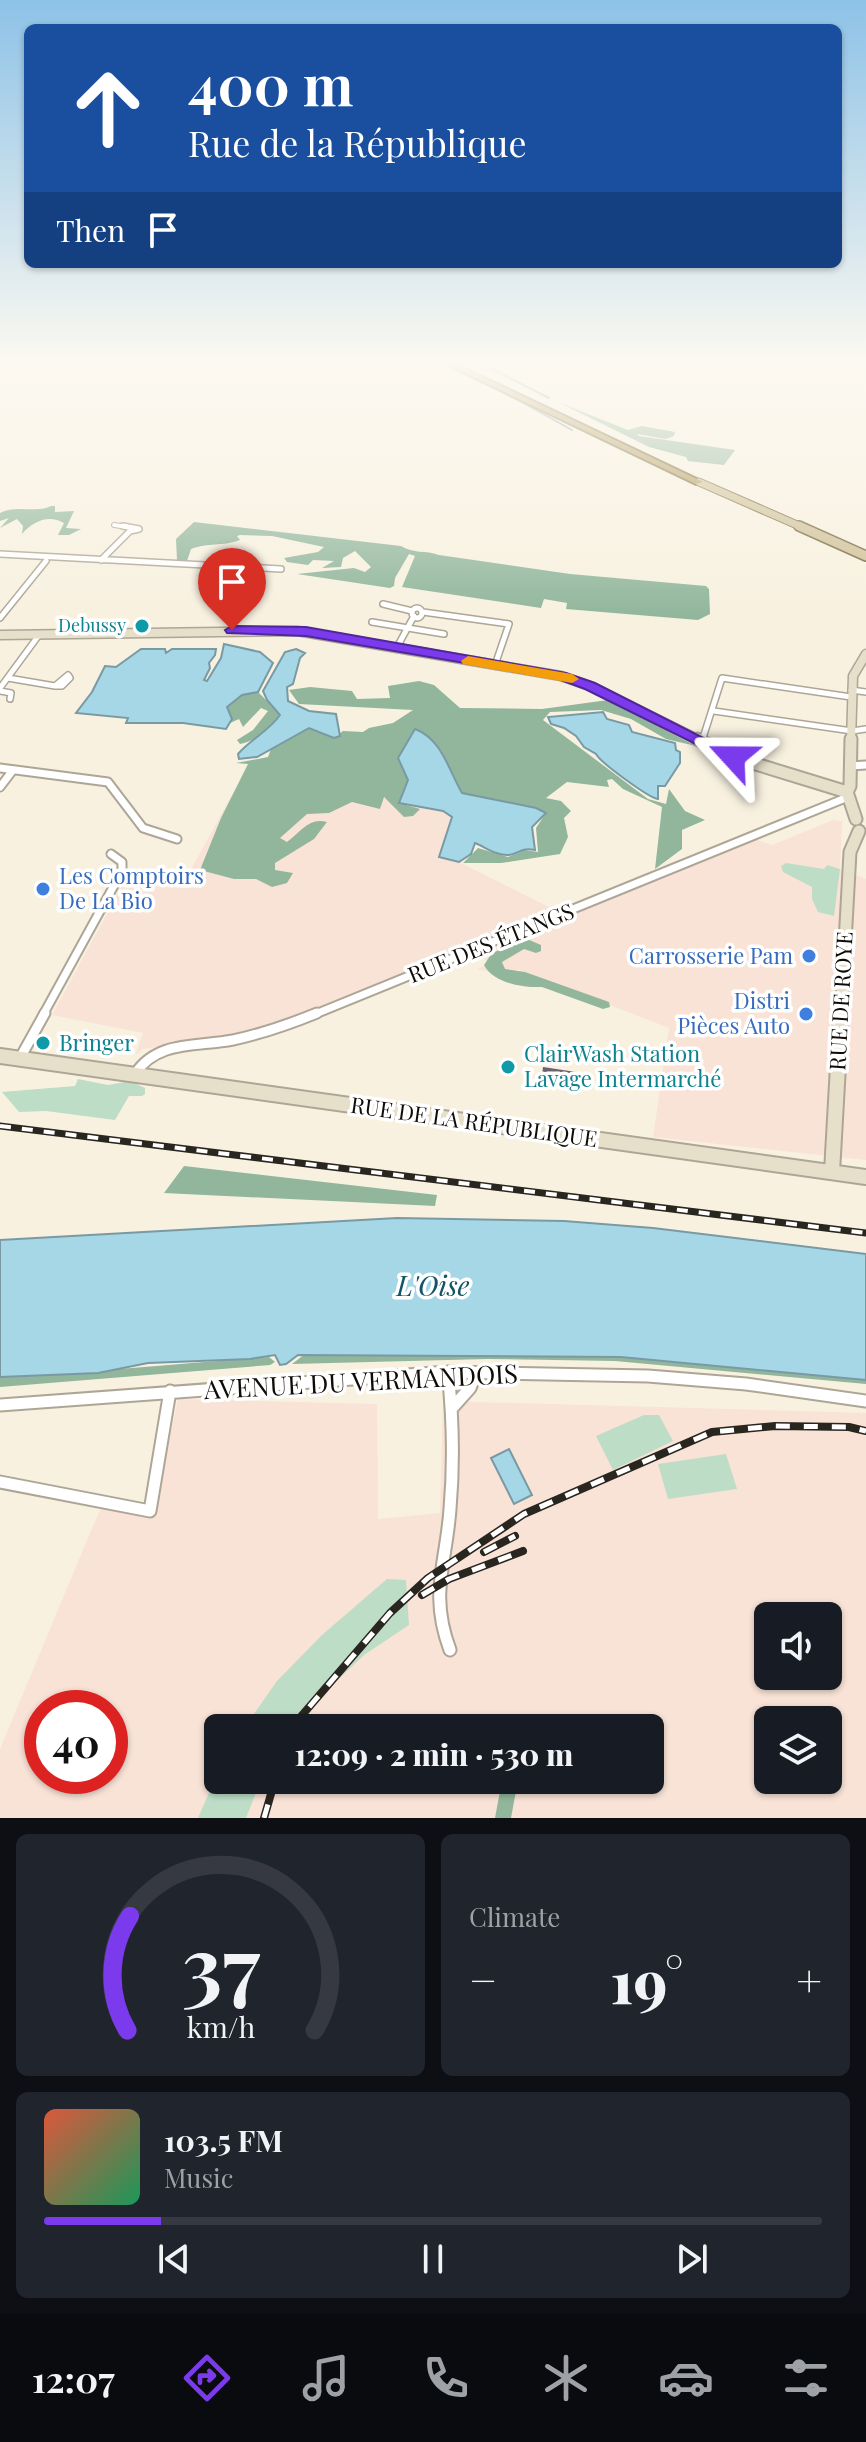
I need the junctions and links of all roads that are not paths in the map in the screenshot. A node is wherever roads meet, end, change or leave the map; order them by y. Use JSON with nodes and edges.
{"nodes":[{"id":1,"x":625,"y":447,"type":"edge"},
{"id":2,"x":633,"y":447,"type":"edge"},
{"id":3,"x":699,"y":482,"type":"junction"},
{"id":4,"x":114,"y":525,"type":"dead end"},
{"id":5,"x":0,"y":554,"type":"edge"},
{"id":6,"x":866,"y":556,"type":"edge"},
{"id":7,"x":101,"y":560,"type":"junction"},
{"id":8,"x":46,"y":561,"type":"dead end"},
{"id":9,"x":281,"y":569,"type":"dead end"},
{"id":10,"x":383,"y":604,"type":"dead end"},
{"id":11,"x":413,"y":614,"type":"junction"},
{"id":12,"x":0,"y":618,"type":"edge"},
{"id":13,"x":372,"y":622,"type":"dead end"},
{"id":14,"x":409,"y":628,"type":"junction"},
{"id":15,"x":444,"y":634,"type":"dead end"},
{"id":16,"x":0,"y":635,"type":"edge"},
{"id":17,"x":39,"y":635,"type":"junction"},
{"id":18,"x":396,"y":649,"type":"junction"},
{"id":19,"x":866,"y":654,"type":"edge"},
{"id":20,"x":495,"y":665,"type":"junction"},
{"id":21,"x":8,"y":678,"type":"junction"},
{"id":22,"x":20,"y":680,"type":"junction"},
{"id":23,"x":55,"y":686,"type":"dead end"},
{"id":24,"x":0,"y":689,"type":"edge"},
{"id":25,"x":866,"y":692,"type":"edge"},
{"id":26,"x":851,"y":694,"type":"junction"},
{"id":27,"x":714,"y":711,"type":"junction"},
{"id":28,"x":866,"y":729,"type":"edge"},
{"id":29,"x":852,"y":731,"type":"junction"},
{"id":30,"x":700,"y":742,"type":"junction"},
{"id":31,"x":866,"y":765,"type":"edge"},
{"id":32,"x":850,"y":766,"type":"junction"},
{"id":33,"x":0,"y":768,"type":"edge"},
{"id":34,"x":13,"y":770,"type":"junction"},
{"id":35,"x":0,"y":787,"type":"edge"},
{"id":36,"x":847,"y":795,"type":"junction"},
{"id":37,"x":862,"y":826,"type":"edge"},
{"id":38,"x":177,"y":839,"type":"dead end"},
{"id":39,"x":111,"y":854,"type":"dead end"},
{"id":40,"x":0,"y":1056,"type":"edge"},
{"id":41,"x":20,"y":1058,"type":"junction"},
{"id":42,"x":135,"y":1074,"type":"junction"},
{"id":43,"x":832,"y":1172,"type":"junction"},
{"id":44,"x":866,"y":1177,"type":"edge"},
{"id":45,"x":448,"y":1372,"type":"junction"},
{"id":46,"x":476,"y":1373,"type":"junction"},
{"id":47,"x":170,"y":1391,"type":"junction"},
{"id":48,"x":866,"y":1401,"type":"edge"},
{"id":49,"x":0,"y":1405,"type":"edge"},
{"id":50,"x":453,"y":1407,"type":"junction"},
{"id":51,"x":0,"y":1482,"type":"edge"},
{"id":52,"x":450,"y":1650,"type":"dead end"}],
"edges":[{"from":1,"to":3,"type":"highway"},
{"from":2,"to":3,"type":"highway"},
{"from":3,"to":6,"type":"main road"},
{"from":4,"to":7,"type":"street"},
{"from":5,"to":7,"type":"street"},
{"from":7,"to":9,"type":"street"},
{"from":8,"to":12,"type":"street"},
{"from":10,"to":11,"type":"street"},
{"from":11,"to":14,"type":"street"},
{"from":11,"to":20,"type":"street"},
{"from":13,"to":14,"type":"street"},
{"from":14,"to":15,"type":"street"},
{"from":14,"to":18,"type":"street"},
{"from":16,"to":17,"type":"main road"},
{"from":17,"to":18,"type":"main road"},
{"from":17,"to":21,"type":"street"},
{"from":18,"to":20,"type":"main road"},
{"from":19,"to":26,"type":"main road","name":"RUE DE ROYE"},
{"from":20,"to":30,"type":"main road"},
{"from":21,"to":22,"type":"street"},
{"from":21,"to":24,"type":"street"},
{"from":22,"to":23,"type":"street"},
{"from":22,"to":24,"type":"street"},
{"from":25,"to":26,"type":"street"},
{"from":26,"to":27,"type":"street"},
{"from":26,"to":29,"type":"main road","name":"RUE DE ROYE"},
{"from":27,"to":29,"type":"street"},
{"from":27,"to":30,"type":"street"},
{"from":28,"to":29,"type":"street"},
{"from":29,"to":32,"type":"main road","name":"RUE DE ROYE"},
{"from":30,"to":36,"type":"main road"},
{"from":31,"to":32,"type":"street"},
{"from":32,"to":36,"type":"main road","name":"RUE DE ROYE"},
{"from":33,"to":34,"type":"street"},
{"from":34,"to":35,"type":"street"},
{"from":34,"to":38,"type":"street"},
{"from":36,"to":37,"type":"main road","name":"RUE DE ROYE"},
{"from":36,"to":42,"type":"street","name":"RUE DES ÉTANGS"},
{"from":37,"to":43,"type":"main road","name":"RUE DE ROYE"},
{"from":39,"to":41,"type":"street"},
{"from":40,"to":41,"type":"main road","name":"RUE DE LA RÉPUBLIQUE"},
{"from":41,"to":42,"type":"main road","name":"RUE DE LA RÉPUBLIQUE"},
{"from":42,"to":43,"type":"main road","name":"RUE DE LA RÉPUBLIQUE"},
{"from":43,"to":44,"type":"main road","name":"RUE DE LA RÉPUBLIQUE"},
{"from":45,"to":46,"type":"street","name":"AVENUE DU VERMANDOIS"},
{"from":45,"to":47,"type":"street","name":"AVENUE DU VERMANDOIS"},
{"from":45,"to":50,"type":"street"},
{"from":46,"to":48,"type":"street","name":"AVENUE DU VERMANDOIS"},
{"from":46,"to":50,"type":"street"},
{"from":47,"to":49,"type":"street","name":"AVENUE DU VERMANDOIS"},
{"from":47,"to":51,"type":"street"},
{"from":50,"to":52,"type":"street"}]}
